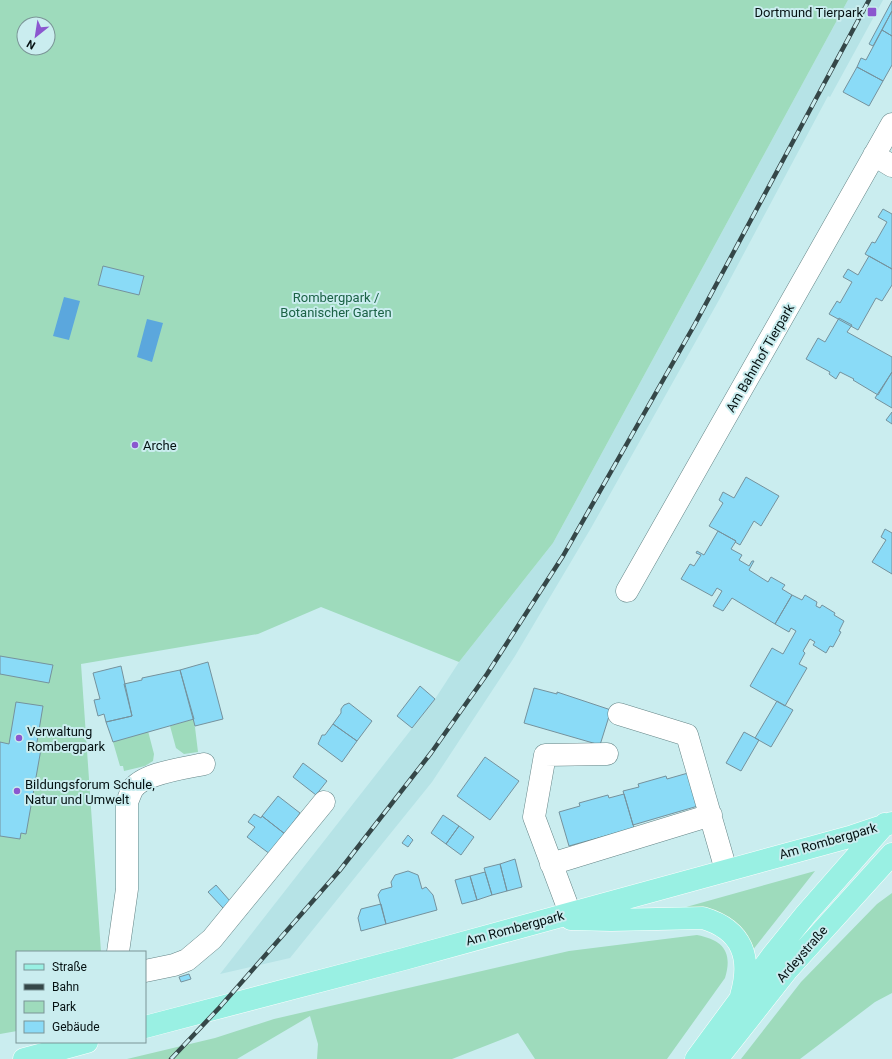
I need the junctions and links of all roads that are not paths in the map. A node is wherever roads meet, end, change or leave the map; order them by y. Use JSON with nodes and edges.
{"nodes":[{"id":1,"x":892,"y":124,"type":"edge"},
{"id":2,"x":874,"y":155,"type":"junction"},
{"id":3,"x":892,"y":166,"type":"edge"},
{"id":4,"x":627,"y":591,"type":"dead end"},
{"id":5,"x":619,"y":714,"type":"dead end"},
{"id":6,"x":607,"y":754,"type":"dead end"},
{"id":7,"x":204,"y":764,"type":"dead end"},
{"id":8,"x":324,"y":802,"type":"dead end"},
{"id":9,"x":711,"y":815,"type":"junction"},
{"id":10,"x":890,"y":821,"type":"edge"},
{"id":11,"x":892,"y":854,"type":"edge"},
{"id":12,"x":552,"y":864,"type":"junction"},
{"id":13,"x":726,"y":870,"type":"junction"},
{"id":14,"x":570,"y":913,"type":"junction"},
{"id":15,"x":546,"y":918,"type":"junction"},
{"id":16,"x":118,"y":951,"type":"edge"},
{"id":17,"x":146,"y":971,"type":"edge"},
{"id":18,"x":740,"y":999,"type":"junction"},
{"id":19,"x":146,"y":1027,"type":"edge"},
{"id":20,"x":76,"y":1043,"type":"edge"},
{"id":21,"x":24,"y":1059,"type":"edge"},
{"id":22,"x":696,"y":1059,"type":"edge"},
{"id":23,"x":717,"y":1059,"type":"edge"}],
"edges":[{"from":1,"to":2,"type":"street","name":"Am Bahnhof Tierpark"},
{"from":2,"to":3,"type":"street"},
{"from":2,"to":4,"type":"street","name":"Am Bahnhof Tierpark"},
{"from":5,"to":9,"type":"street"},
{"from":6,"to":12,"type":"street"},
{"from":7,"to":16,"type":"street"},
{"from":8,"to":17,"type":"street"},
{"from":9,"to":12,"type":"street"},
{"from":9,"to":13,"type":"street"},
{"from":10,"to":13,"type":"main road","name":"Am Rombergpark"},
{"from":10,"to":18,"type":"main road","name":"Ardeystraße"},
{"from":11,"to":23,"type":"main road","name":"Ardeystraße"},
{"from":12,"to":14,"type":"street"},
{"from":13,"to":14,"type":"main road","name":"Am Rombergpark"},
{"from":14,"to":15,"type":"main road","name":"Am Rombergpark"},
{"from":15,"to":18,"type":"main road","name":"Ardeystraße"},
{"from":15,"to":19,"type":"main road","name":"Am Rombergpark"},
{"from":18,"to":22,"type":"main road","name":"Ardeystraße"},
{"from":20,"to":21,"type":"main road"}]}
